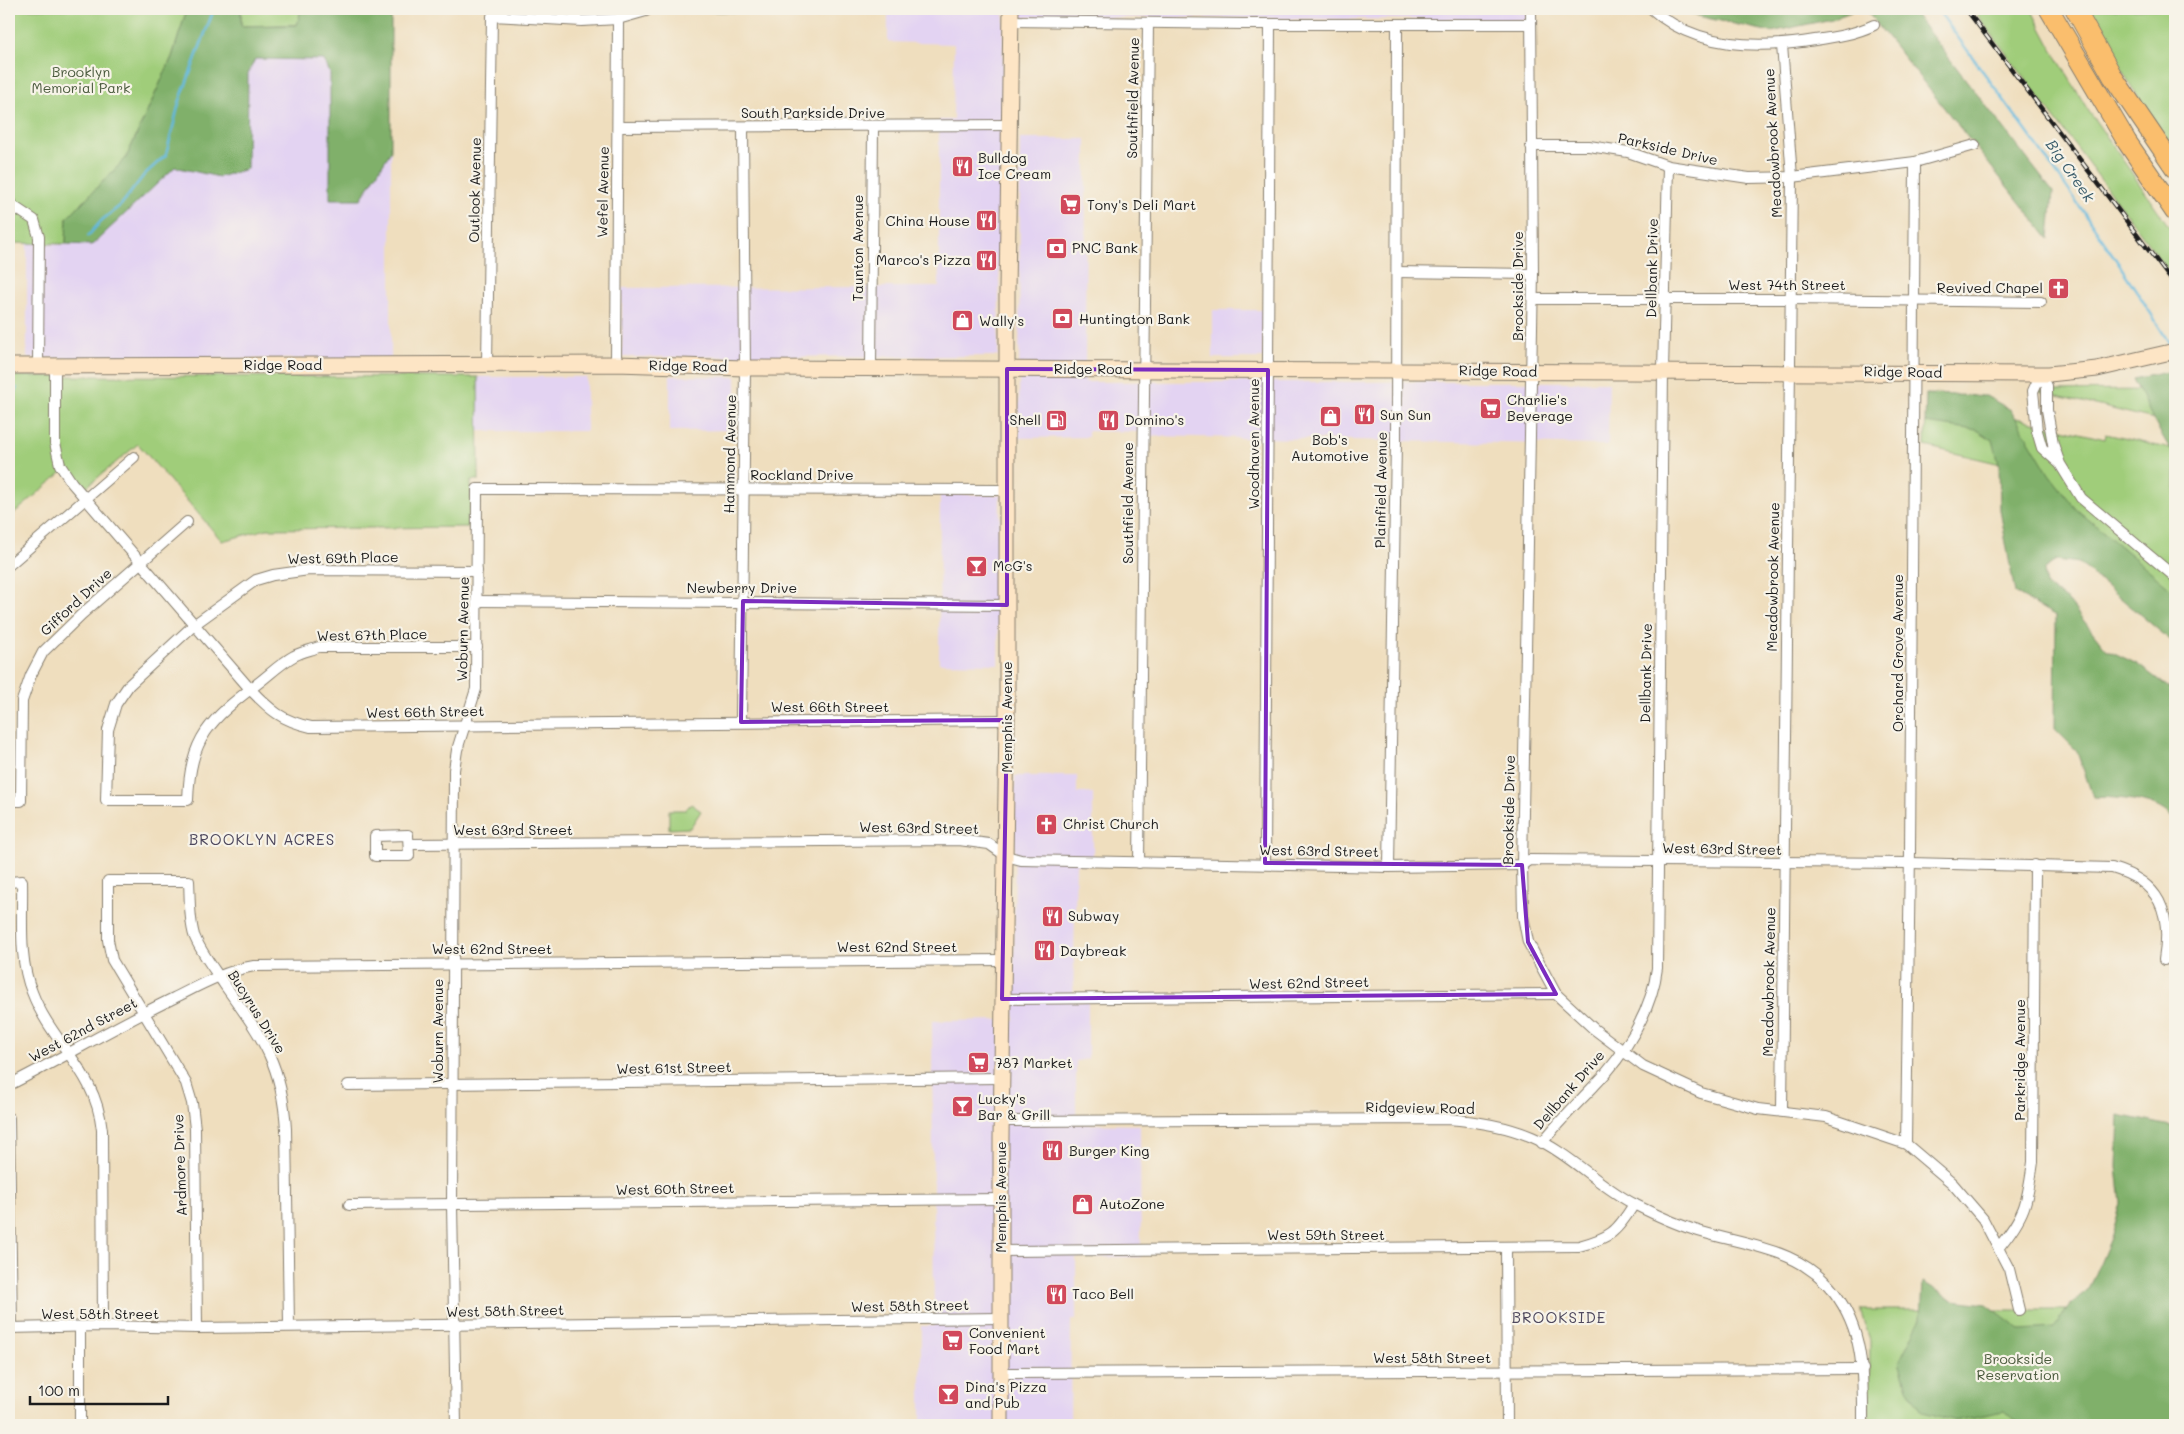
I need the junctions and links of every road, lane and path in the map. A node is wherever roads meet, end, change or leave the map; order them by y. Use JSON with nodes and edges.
{"nodes":[{"id":1,"x":1531,"y":9,"type":"edge"},
{"id":2,"x":1652,"y":9,"type":"edge"},
{"id":3,"x":2048,"y":9,"type":"edge"},
{"id":4,"x":2075,"y":9,"type":"edge"},
{"id":5,"x":646,"y":11,"type":"dead end"},
{"id":6,"x":1011,"y":15,"type":"edge"},
{"id":7,"x":618,"y":19,"type":"junction"},
{"id":8,"x":1148,"y":23,"type":"junction"},
{"id":9,"x":1270,"y":24,"type":"junction"},
{"id":10,"x":1397,"y":24,"type":"junction"},
{"id":11,"x":1531,"y":24,"type":"junction"},
{"id":12,"x":1874,"y":25,"type":"dead end"},
{"id":13,"x":1782,"y":45,"type":"junction"},
{"id":14,"x":1009,"y":125,"type":"junction"},
{"id":15,"x":618,"y":127,"type":"junction"},
{"id":16,"x":743,"y":127,"type":"junction"},
{"id":17,"x":872,"y":128,"type":"junction"},
{"id":18,"x":1975,"y":145,"type":"dead end"},
{"id":19,"x":1531,"y":146,"type":"junction"},
{"id":20,"x":1915,"y":162,"type":"junction"},
{"id":21,"x":1668,"y":166,"type":"junction"},
{"id":22,"x":2175,"y":168,"type":"edge"},
{"id":23,"x":1792,"y":177,"type":"junction"},
{"id":24,"x":9,"y":199,"type":"edge"},
{"id":25,"x":2175,"y":212,"type":"edge"},
{"id":26,"x":1397,"y":272,"type":"junction"},
{"id":27,"x":1533,"y":274,"type":"junction"},
{"id":28,"x":1532,"y":299,"type":"junction"},
{"id":29,"x":1665,"y":299,"type":"junction"},
{"id":30,"x":1790,"y":299,"type":"junction"},
{"id":31,"x":1915,"y":300,"type":"junction"},
{"id":32,"x":2041,"y":302,"type":"dead end"},
{"id":33,"x":2175,"y":351,"type":"edge"},
{"id":34,"x":487,"y":364,"type":"junction"},
{"id":35,"x":616,"y":364,"type":"junction"},
{"id":36,"x":9,"y":366,"type":"edge"},
{"id":37,"x":38,"y":366,"type":"junction"},
{"id":38,"x":55,"y":366,"type":"junction"},
{"id":39,"x":745,"y":368,"type":"junction"},
{"id":40,"x":872,"y":368,"type":"junction"},
{"id":41,"x":1007,"y":369,"type":"junction"},
{"id":42,"x":1143,"y":369,"type":"junction"},
{"id":43,"x":1396,"y":369,"type":"junction"},
{"id":44,"x":1268,"y":370,"type":"junction"},
{"id":45,"x":1531,"y":371,"type":"junction"},
{"id":46,"x":1663,"y":371,"type":"junction"},
{"id":47,"x":1789,"y":371,"type":"junction"},
{"id":48,"x":1914,"y":372,"type":"junction"},
{"id":49,"x":2041,"y":374,"type":"junction"},
{"id":50,"x":134,"y":457,"type":"dead end"},
{"id":51,"x":743,"y":488,"type":"junction"},
{"id":52,"x":477,"y":489,"type":"joint"},
{"id":53,"x":1007,"y":490,"type":"junction"},
{"id":54,"x":85,"y":499,"type":"junction"},
{"id":55,"x":187,"y":522,"type":"dead end"},
{"id":56,"x":139,"y":562,"type":"junction"},
{"id":57,"x":9,"y":565,"type":"edge"},
{"id":58,"x":477,"y":571,"type":"junction"},
{"id":59,"x":2175,"y":577,"type":"edge"},
{"id":60,"x":477,"y":601,"type":"junction"},
{"id":61,"x":743,"y":601,"type":"junction"},
{"id":62,"x":1007,"y":605,"type":"junction"},
{"id":63,"x":194,"y":624,"type":"junction"},
{"id":64,"x":477,"y":648,"type":"junction"},
{"id":65,"x":250,"y":690,"type":"junction"},
{"id":66,"x":1007,"y":720,"type":"junction"},
{"id":67,"x":741,"y":722,"type":"junction"},
{"id":68,"x":466,"y":725,"type":"junction"},
{"id":69,"x":9,"y":801,"type":"edge"},
{"id":70,"x":408,"y":844,"type":"dead end"},
{"id":71,"x":454,"y":844,"type":"junction"},
{"id":72,"x":1006,"y":856,"type":"junction"},
{"id":73,"x":1658,"y":862,"type":"junction"},
{"id":74,"x":1139,"y":863,"type":"junction"},
{"id":75,"x":1265,"y":863,"type":"junction"},
{"id":76,"x":1784,"y":863,"type":"junction"},
{"id":77,"x":1910,"y":863,"type":"junction"},
{"id":78,"x":1522,"y":865,"type":"junction"},
{"id":79,"x":1389,"y":866,"type":"junction"},
{"id":80,"x":2035,"y":866,"type":"junction"},
{"id":81,"x":146,"y":881,"type":"joint"},
{"id":82,"x":9,"y":882,"type":"edge"},
{"id":83,"x":1003,"y":960,"type":"junction"},
{"id":84,"x":2164,"y":960,"type":"dead end"},
{"id":85,"x":452,"y":962,"type":"junction"},
{"id":86,"x":219,"y":976,"type":"junction"},
{"id":87,"x":1556,"y":994,"type":"junction"},
{"id":88,"x":1002,"y":999,"type":"junction"},
{"id":89,"x":143,"y":1013,"type":"junction"},
{"id":90,"x":1621,"y":1051,"type":"junction"},
{"id":91,"x":69,"y":1054,"type":"junction"},
{"id":92,"x":1001,"y":1078,"type":"junction"},
{"id":93,"x":452,"y":1084,"type":"junction"},
{"id":94,"x":9,"y":1085,"type":"edge"},
{"id":95,"x":348,"y":1085,"type":"dead end"},
{"id":96,"x":1782,"y":1110,"type":"junction"},
{"id":97,"x":9,"y":1118,"type":"edge"},
{"id":98,"x":1001,"y":1121,"type":"junction"},
{"id":99,"x":1542,"y":1143,"type":"junction"},
{"id":100,"x":1906,"y":1144,"type":"junction"},
{"id":101,"x":1000,"y":1199,"type":"junction"},
{"id":102,"x":1634,"y":1204,"type":"junction"},
{"id":103,"x":349,"y":1205,"type":"dead end"},
{"id":104,"x":452,"y":1205,"type":"junction"},
{"id":105,"x":1999,"y":1246,"type":"junction"},
{"id":106,"x":1506,"y":1247,"type":"junction"},
{"id":107,"x":1001,"y":1251,"type":"junction"},
{"id":108,"x":2019,"y":1310,"type":"dead end"},
{"id":109,"x":1002,"y":1318,"type":"junction"},
{"id":110,"x":289,"y":1325,"type":"junction"},
{"id":111,"x":454,"y":1325,"type":"junction"},
{"id":112,"x":103,"y":1326,"type":"junction"},
{"id":113,"x":80,"y":1327,"type":"junction"},
{"id":114,"x":10,"y":1328,"type":"edge"},
{"id":115,"x":198,"y":1328,"type":"junction"},
{"id":116,"x":1863,"y":1369,"type":"junction"},
{"id":117,"x":1506,"y":1371,"type":"junction"},
{"id":118,"x":1001,"y":1373,"type":"junction"},
{"id":119,"x":80,"y":1425,"type":"edge"},
{"id":120,"x":456,"y":1425,"type":"edge"},
{"id":121,"x":1001,"y":1425,"type":"edge"},
{"id":122,"x":1507,"y":1425,"type":"edge"},
{"id":123,"x":1863,"y":1425,"type":"edge"}],
"edges":[{"from":1,"to":11,"type":"street","name":"Brookside Drive"},
{"from":2,"to":13,"type":"street"},
{"from":3,"to":25,"type":"highway"},
{"from":4,"to":22,"type":"highway"},
{"from":5,"to":7,"type":"street"},
{"from":6,"to":8,"type":"street"},
{"from":6,"to":14,"type":"main road","name":"Memphis Avenue"},
{"from":7,"to":15,"type":"street","name":"Wefel Avenue"},
{"from":7,"to":34,"type":"street","name":"Outlook Avenue"},
{"from":8,"to":9,"type":"street"},
{"from":8,"to":42,"type":"street","name":"Southfield Avenue"},
{"from":9,"to":10,"type":"street"},
{"from":9,"to":44,"type":"street","name":"Woodhaven Avenue"},
{"from":10,"to":11,"type":"street"},
{"from":10,"to":26,"type":"street","name":"Plainfield Avenue"},
{"from":11,"to":19,"type":"street","name":"Brookside Drive"},
{"from":12,"to":13,"type":"street"},
{"from":13,"to":23,"type":"street","name":"Meadowbrook Avenue"},
{"from":14,"to":17,"type":"street","name":"South Parkside Drive"},
{"from":14,"to":41,"type":"main road","name":"Memphis Avenue"},
{"from":15,"to":16,"type":"street","name":"South Parkside Drive"},
{"from":15,"to":35,"type":"street","name":"Wefel Avenue"},
{"from":16,"to":17,"type":"street","name":"South Parkside Drive"},
{"from":16,"to":39,"type":"street","name":"Hammond Avenue"},
{"from":17,"to":40,"type":"street","name":"Taunton Avenue"},
{"from":18,"to":20,"type":"street","name":"Parkside Drive"},
{"from":19,"to":21,"type":"street","name":"Parkside Drive"},
{"from":19,"to":27,"type":"street","name":"Brookside Drive"},
{"from":20,"to":23,"type":"street","name":"Parkside Drive"},
{"from":20,"to":31,"type":"street","name":"Orchard Grove Avenue"},
{"from":21,"to":23,"type":"street","name":"Parkside Drive"},
{"from":21,"to":29,"type":"street","name":"Dellbank Drive"},
{"from":23,"to":30,"type":"street","name":"Meadowbrook Avenue"},
{"from":24,"to":37,"type":"street"},
{"from":26,"to":27,"type":"street"},
{"from":26,"to":43,"type":"street","name":"Plainfield Avenue"},
{"from":27,"to":28,"type":"street","name":"Brookside Drive"},
{"from":28,"to":29,"type":"street","name":"West 74th Street"},
{"from":28,"to":45,"type":"street","name":"Brookside Drive"},
{"from":29,"to":30,"type":"street","name":"West 74th Street"},
{"from":29,"to":46,"type":"street","name":"Dellbank Drive"},
{"from":30,"to":31,"type":"street","name":"West 74th Street"},
{"from":30,"to":47,"type":"street","name":"Meadowbrook Avenue"},
{"from":31,"to":32,"type":"street","name":"West 74th Street"},
{"from":31,"to":48,"type":"street","name":"Orchard Grove Avenue"},
{"from":33,"to":49,"type":"main road","name":"Ridge Road"},
{"from":34,"to":35,"type":"main road","name":"Ridge Road"},
{"from":34,"to":38,"type":"main road","name":"Ridge Road"},
{"from":35,"to":39,"type":"main road","name":"Ridge Road"},
{"from":36,"to":37,"type":"main road","name":"Ridge Road"},
{"from":37,"to":38,"type":"main road","name":"Ridge Road"},
{"from":38,"to":54,"type":"street","name":"West 66th Street"},
{"from":39,"to":40,"type":"main road","name":"Ridge Road"},
{"from":39,"to":51,"type":"street","name":"Hammond Avenue"},
{"from":40,"to":41,"type":"main road","name":"Ridge Road"},
{"from":41,"to":42,"type":"main road","name":"Ridge Road"},
{"from":41,"to":53,"type":"main road","name":"Memphis Avenue"},
{"from":42,"to":44,"type":"main road","name":"Ridge Road"},
{"from":42,"to":74,"type":"street","name":"Southfield Avenue"},
{"from":43,"to":44,"type":"main road","name":"Ridge Road"},
{"from":43,"to":45,"type":"main road","name":"Ridge Road"},
{"from":43,"to":79,"type":"street","name":"Plainfield Avenue"},
{"from":44,"to":75,"type":"street","name":"Woodhaven Avenue"},
{"from":45,"to":46,"type":"main road","name":"Ridge Road"},
{"from":45,"to":78,"type":"street","name":"Brookside Drive"},
{"from":46,"to":47,"type":"main road","name":"Ridge Road"},
{"from":46,"to":73,"type":"street","name":"Dellbank Drive"},
{"from":47,"to":48,"type":"main road","name":"Ridge Road"},
{"from":47,"to":76,"type":"street","name":"Meadowbrook Avenue"},
{"from":48,"to":49,"type":"main road","name":"Ridge Road"},
{"from":48,"to":77,"type":"street","name":"Orchard Grove Avenue"},
{"from":49,"to":59,"type":"street"},
{"from":50,"to":54,"type":"street"},
{"from":51,"to":52,"type":"street","name":"Rockland Drive"},
{"from":51,"to":53,"type":"street","name":"Rockland Drive"},
{"from":51,"to":61,"type":"street","name":"Hammond Avenue"},
{"from":52,"to":58,"type":"street","name":"Woburn Avenue"},
{"from":53,"to":62,"type":"main road","name":"Memphis Avenue"},
{"from":54,"to":56,"type":"street","name":"West 66th Street"},
{"from":54,"to":57,"type":"street"},
{"from":55,"to":56,"type":"street"},
{"from":56,"to":63,"type":"street","name":"West 66th Street"},
{"from":56,"to":69,"type":"street","name":"Gifford Drive"},
{"from":58,"to":60,"type":"street","name":"Woburn Avenue"},
{"from":58,"to":63,"type":"street","name":"West 69th Place"},
{"from":60,"to":61,"type":"street","name":"Newberry Drive"},
{"from":60,"to":64,"type":"street","name":"Woburn Avenue"},
{"from":61,"to":62,"type":"street","name":"Newberry Drive"},
{"from":61,"to":67,"type":"street","name":"Hammond Avenue"},
{"from":62,"to":66,"type":"main road","name":"Memphis Avenue"},
{"from":63,"to":65,"type":"street","name":"West 66th Street"},
{"from":63,"to":65,"type":"street"},
{"from":64,"to":65,"type":"street","name":"West 67th Place"},
{"from":64,"to":68,"type":"street","name":"Woburn Avenue"},
{"from":65,"to":68,"type":"street","name":"West 66th Street"},
{"from":66,"to":67,"type":"street","name":"West 66th Street"},
{"from":66,"to":72,"type":"main road","name":"Memphis Avenue"},
{"from":67,"to":68,"type":"street","name":"West 66th Street"},
{"from":68,"to":71,"type":"street","name":"Woburn Avenue"},
{"from":70,"to":71,"type":"street","name":"West 63rd Street"},
{"from":71,"to":72,"type":"street","name":"West 63rd Street"},
{"from":71,"to":85,"type":"street","name":"Woburn Avenue"},
{"from":72,"to":74,"type":"street","name":"West 63rd Street"},
{"from":72,"to":83,"type":"main road","name":"Memphis Avenue"},
{"from":73,"to":76,"type":"street","name":"West 63rd Street"},
{"from":73,"to":78,"type":"street","name":"West 63rd Street"},
{"from":73,"to":90,"type":"street","name":"Dellbank Drive"},
{"from":74,"to":75,"type":"street","name":"West 63rd Street"},
{"from":75,"to":79,"type":"street","name":"West 63rd Street"},
{"from":76,"to":77,"type":"street","name":"West 63rd Street"},
{"from":76,"to":96,"type":"street","name":"Meadowbrook Avenue"},
{"from":77,"to":80,"type":"street","name":"West 63rd Street"},
{"from":77,"to":100,"type":"street","name":"Orchard Grove Avenue"},
{"from":78,"to":79,"type":"street","name":"West 63rd Street"},
{"from":78,"to":87,"type":"street","name":"Brookside Drive"},
{"from":80,"to":84,"type":"street","name":"West 63rd Street"},
{"from":80,"to":105,"type":"street","name":"Parkridge Avenue"},
{"from":81,"to":86,"type":"street","name":"Bucyrus Drive"},
{"from":81,"to":89,"type":"street","name":"Ardmore Drive"},
{"from":82,"to":91,"type":"street"},
{"from":83,"to":85,"type":"street","name":"West 62nd Street"},
{"from":83,"to":88,"type":"main road","name":"Memphis Avenue"},
{"from":85,"to":86,"type":"street","name":"West 62nd Street"},
{"from":85,"to":93,"type":"street","name":"Woburn Avenue"},
{"from":86,"to":89,"type":"street","name":"West 62nd Street"},
{"from":86,"to":110,"type":"street","name":"Bucyrus Drive"},
{"from":87,"to":88,"type":"street","name":"West 62nd Street"},
{"from":87,"to":90,"type":"street","name":"Brookside Drive"},
{"from":88,"to":92,"type":"main road","name":"Memphis Avenue"},
{"from":89,"to":91,"type":"street","name":"West 62nd Street"},
{"from":89,"to":115,"type":"street","name":"Ardmore Drive"},
{"from":90,"to":96,"type":"street","name":"Brookside Drive"},
{"from":90,"to":99,"type":"street","name":"Dellbank Drive"},
{"from":91,"to":94,"type":"street","name":"West 62nd Street"},
{"from":91,"to":112,"type":"street"},
{"from":92,"to":93,"type":"street","name":"West 61st Street"},
{"from":92,"to":98,"type":"main road","name":"Memphis Avenue"},
{"from":93,"to":95,"type":"street","name":"West 61st Street"},
{"from":93,"to":104,"type":"street","name":"Woburn Avenue"},
{"from":96,"to":100,"type":"street","name":"Brookside Drive"},
{"from":97,"to":114,"type":"street"},
{"from":98,"to":99,"type":"street","name":"Ridgeview Road"},
{"from":98,"to":101,"type":"main road","name":"Memphis Avenue"},
{"from":99,"to":102,"type":"street","name":"Ridgeview Road"},
{"from":100,"to":105,"type":"street","name":"Brookside Drive"},
{"from":101,"to":104,"type":"street","name":"West 60th Street"},
{"from":101,"to":107,"type":"main road","name":"Memphis Avenue"},
{"from":102,"to":106,"type":"street","name":"West 59th Street"},
{"from":102,"to":116,"type":"street","name":"Ridgeview Road"},
{"from":103,"to":104,"type":"street","name":"West 60th Street"},
{"from":104,"to":111,"type":"street","name":"Woburn Avenue"},
{"from":105,"to":108,"type":"street","name":"Brookside Drive"},
{"from":106,"to":107,"type":"street","name":"West 59th Street"},
{"from":106,"to":117,"type":"street"},
{"from":107,"to":109,"type":"main road","name":"Memphis Avenue"},
{"from":109,"to":111,"type":"street","name":"West 58th Street"},
{"from":109,"to":118,"type":"main road","name":"Memphis Avenue"},
{"from":110,"to":111,"type":"street","name":"West 58th Street"},
{"from":110,"to":115,"type":"street","name":"West 58th Street"},
{"from":111,"to":120,"type":"street","name":"Woburn Avenue"},
{"from":112,"to":113,"type":"street","name":"West 58th Street"},
{"from":112,"to":115,"type":"street","name":"West 58th Street"},
{"from":113,"to":114,"type":"street","name":"West 58th Street"},
{"from":113,"to":119,"type":"street"},
{"from":116,"to":117,"type":"street","name":"West 58th Street"},
{"from":116,"to":123,"type":"street","name":"Ridgeview Road"},
{"from":117,"to":118,"type":"street","name":"West 58th Street"},
{"from":117,"to":122,"type":"street"},
{"from":118,"to":121,"type":"main road","name":"Memphis Avenue"}]}
